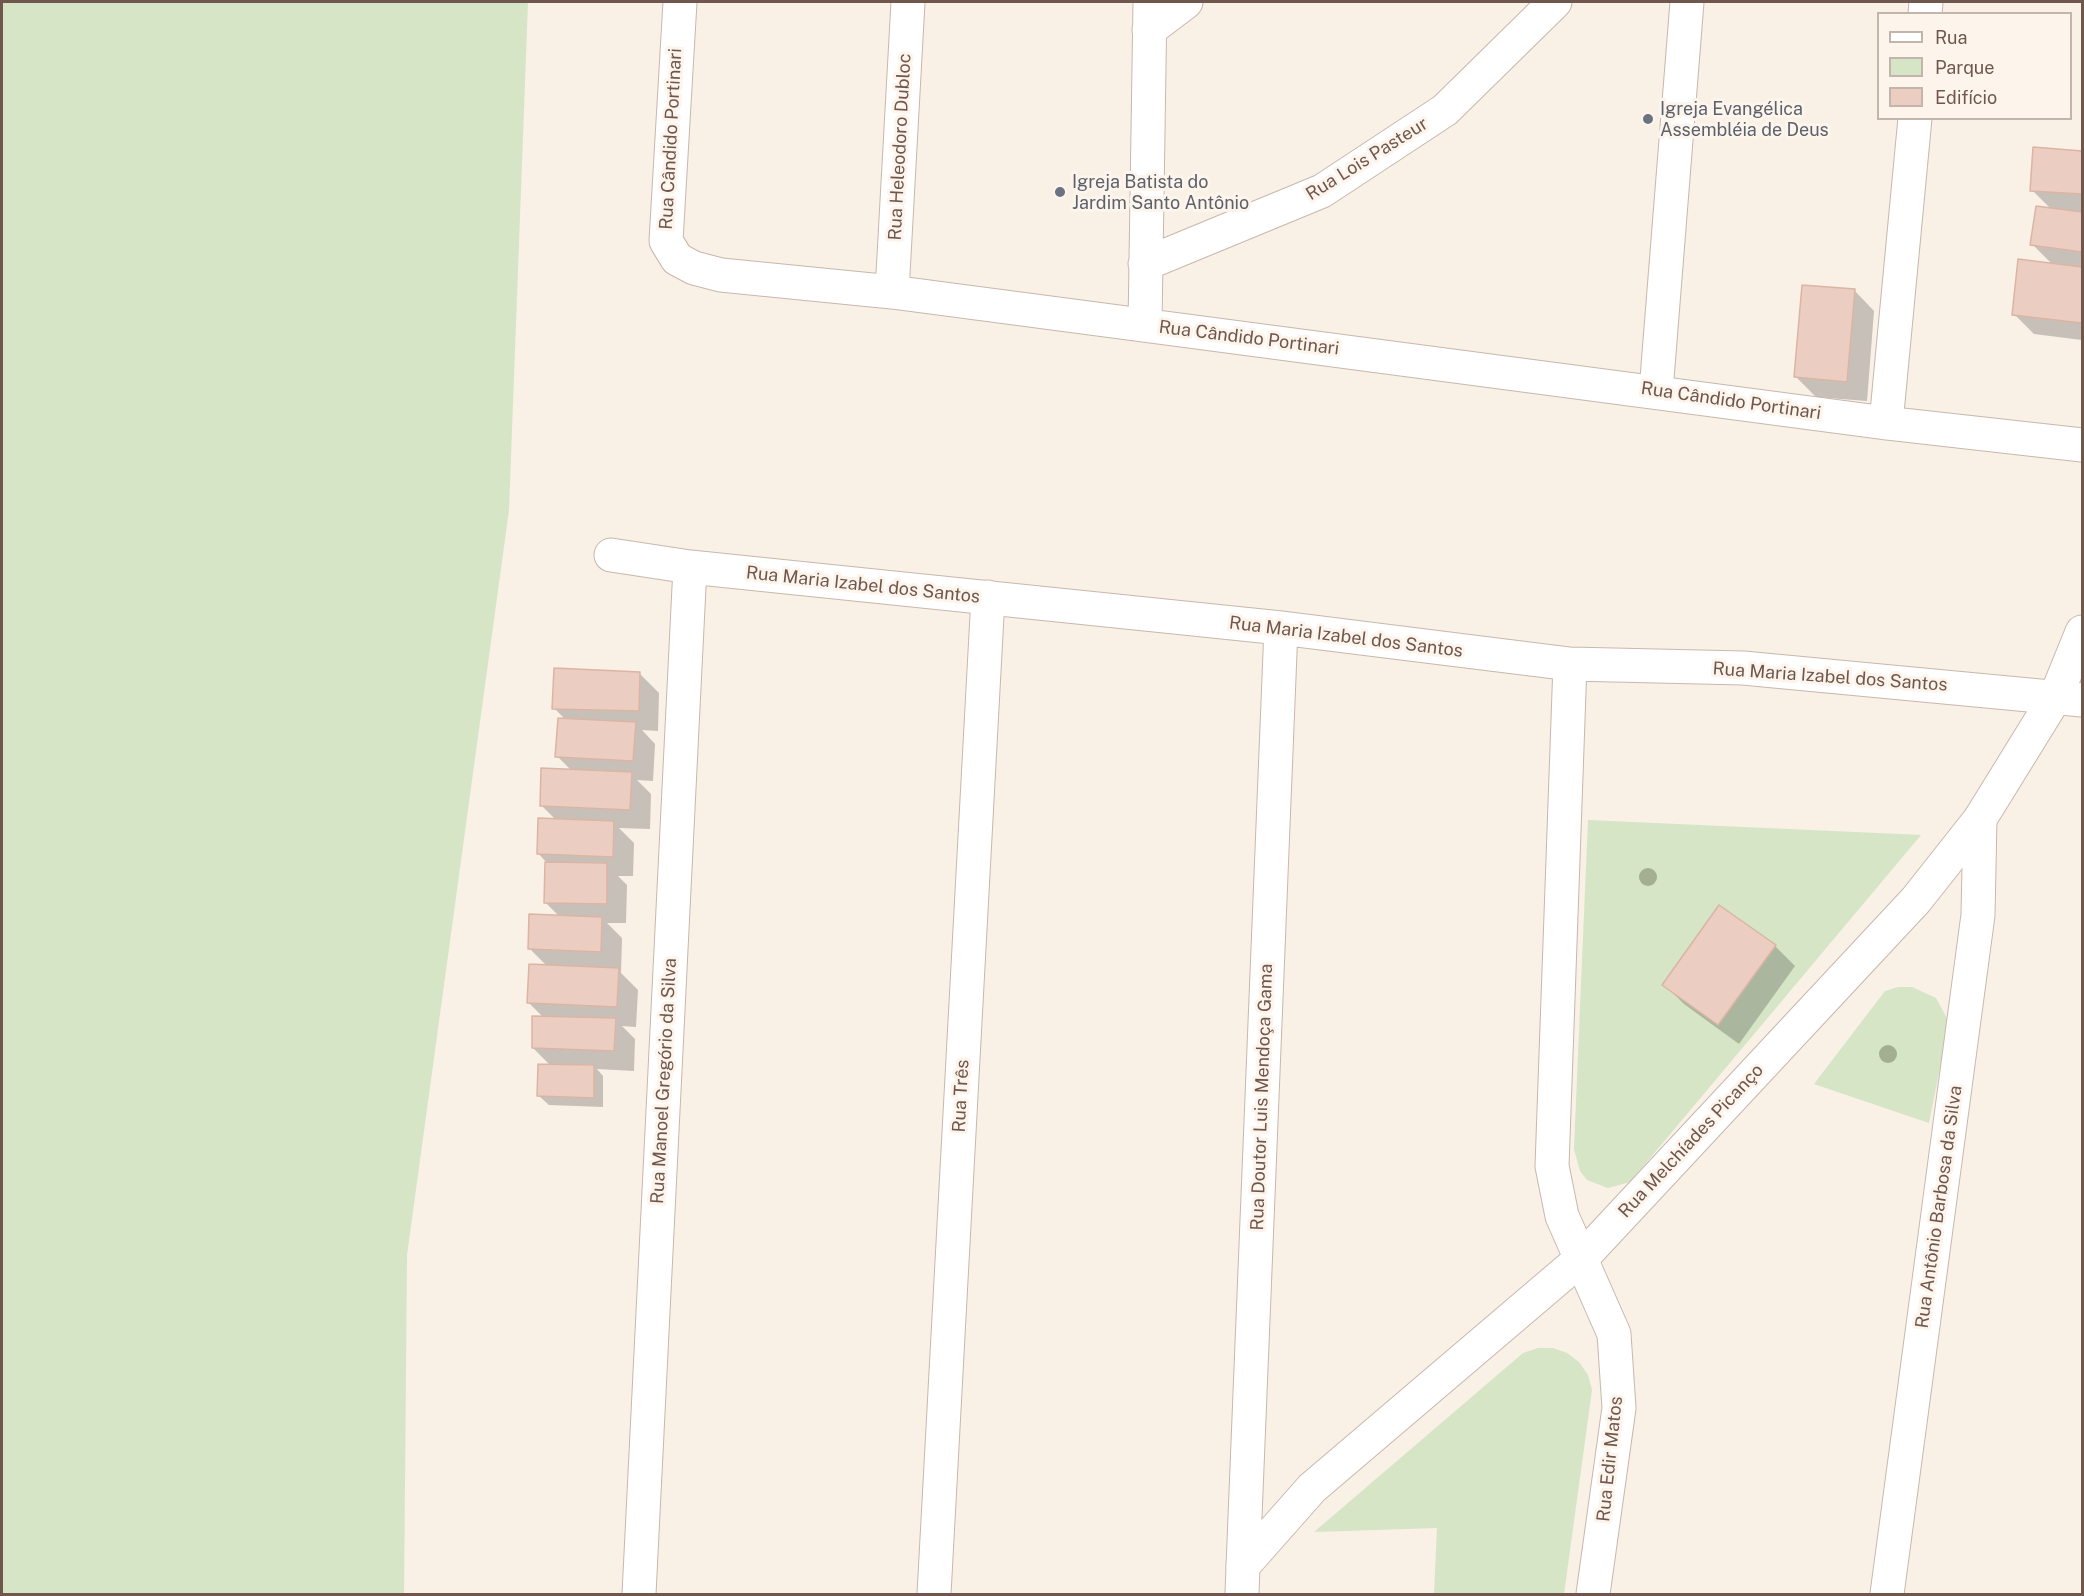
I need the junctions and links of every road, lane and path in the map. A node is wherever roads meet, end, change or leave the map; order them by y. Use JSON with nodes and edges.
{"nodes":[{"id":1,"x":680,"y":2,"type":"edge"},
{"id":2,"x":908,"y":2,"type":"edge"},
{"id":3,"x":1186,"y":2,"type":"edge"},
{"id":4,"x":1555,"y":2,"type":"edge"},
{"id":5,"x":1687,"y":2,"type":"edge"},
{"id":6,"x":1149,"y":16,"type":"edge"},
{"id":7,"x":1915,"y":120,"type":"edge"},
{"id":8,"x":1146,"y":264,"type":"junction"},
{"id":9,"x":892,"y":292,"type":"junction"},
{"id":10,"x":1145,"y":325,"type":"junction"},
{"id":11,"x":1656,"y":391,"type":"junction"},
{"id":12,"x":1886,"y":423,"type":"junction"},
{"id":13,"x":2082,"y":445,"type":"edge"},
{"id":14,"x":610,"y":555,"type":"dead end"},
{"id":15,"x":690,"y":567,"type":"junction"},
{"id":16,"x":988,"y":597,"type":"junction"},
{"id":17,"x":1281,"y":628,"type":"junction"},
{"id":18,"x":2082,"y":632,"type":"edge"},
{"id":19,"x":1570,"y":664,"type":"junction"},
{"id":20,"x":2069,"y":698,"type":"edge"},
{"id":21,"x":1980,"y":819,"type":"junction"},
{"id":22,"x":1582,"y":1258,"type":"junction"},
{"id":23,"x":1242,"y":1580,"type":"edge"},
{"id":24,"x":639,"y":1594,"type":"edge"},
{"id":25,"x":934,"y":1594,"type":"edge"},
{"id":26,"x":1593,"y":1594,"type":"edge"},
{"id":27,"x":1887,"y":1594,"type":"edge"}],
"edges":[{"from":1,"to":9,"type":"street","name":"Rua Cândido Portinari"},
{"from":2,"to":9,"type":"street","name":"Rua Heleodoro Dubloc"},
{"from":3,"to":6,"type":"street"},
{"from":4,"to":8,"type":"street","name":"Rua Lois Pasteur"},
{"from":5,"to":11,"type":"street"},
{"from":6,"to":8,"type":"street"},
{"from":7,"to":12,"type":"street"},
{"from":8,"to":10,"type":"street"},
{"from":9,"to":10,"type":"street","name":"Rua Cândido Portinari"},
{"from":10,"to":11,"type":"street","name":"Rua Cândido Portinari"},
{"from":11,"to":12,"type":"street","name":"Rua Cândido Portinari"},
{"from":12,"to":13,"type":"street","name":"Rua Cândido Portinari"},
{"from":14,"to":15,"type":"street","name":"Rua Maria Izabel dos Santos"},
{"from":15,"to":16,"type":"street","name":"Rua Maria Izabel dos Santos"},
{"from":15,"to":24,"type":"street","name":"Rua Manoel Gregório da Silva"},
{"from":16,"to":17,"type":"street","name":"Rua Maria Izabel dos Santos"},
{"from":16,"to":25,"type":"street","name":"Rua Três"},
{"from":17,"to":19,"type":"street","name":"Rua Maria Izabel dos Santos"},
{"from":17,"to":23,"type":"street","name":"Rua Doutor Luis Mendoça Gama"},
{"from":18,"to":20,"type":"street","name":"Rua Melchíades Picanço"},
{"from":19,"to":20,"type":"street","name":"Rua Maria Izabel dos Santos"},
{"from":19,"to":22,"type":"street","name":"Rua Edir Matos"},
{"from":20,"to":21,"type":"street","name":"Rua Melchíades Picanço"},
{"from":21,"to":22,"type":"street","name":"Rua Melchíades Picanço"},
{"from":21,"to":27,"type":"street","name":"Rua Antônio Barbosa da Silva"},
{"from":22,"to":23,"type":"street","name":"Rua Melchíades Picanço"},
{"from":22,"to":26,"type":"street","name":"Rua Edir Matos"}]}
